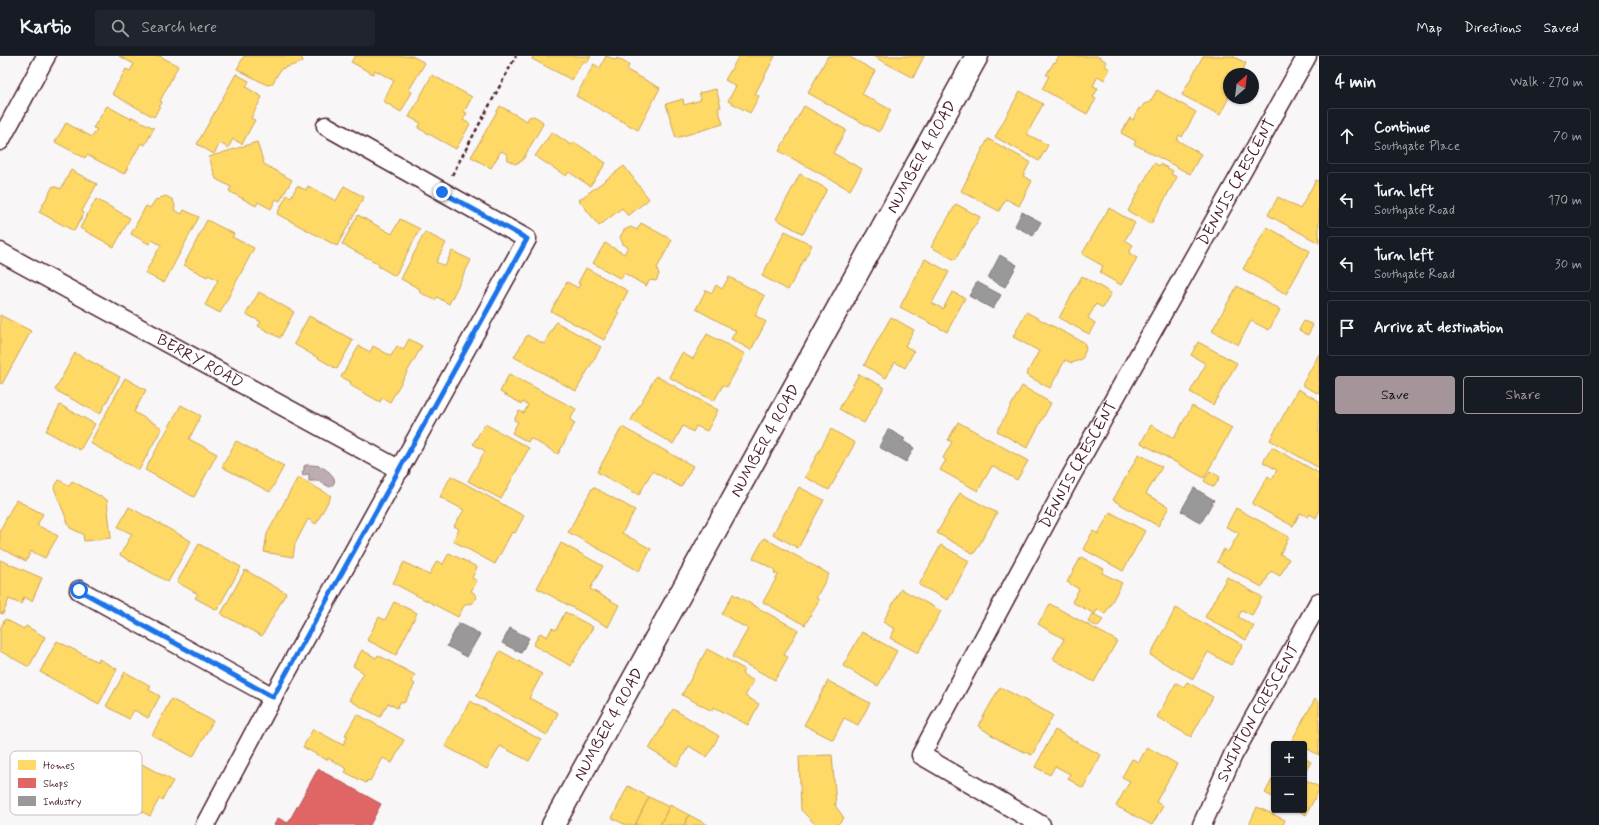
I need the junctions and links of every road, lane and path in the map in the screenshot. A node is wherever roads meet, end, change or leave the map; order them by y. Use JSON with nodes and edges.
{"nodes":[{"id":1,"x":46,"y":56,"type":"edge"},
{"id":2,"x":516,"y":56,"type":"edge"},
{"id":3,"x":977,"y":56,"type":"edge"},
{"id":4,"x":1307,"y":56,"type":"edge"},
{"id":5,"x":326,"y":126,"type":"dead end"},
{"id":6,"x":0,"y":141,"type":"edge"},
{"id":7,"x":442,"y":192,"type":"junction"},
{"id":8,"x":0,"y":252,"type":"edge"},
{"id":9,"x":400,"y":470,"type":"junction"},
{"id":10,"x":79,"y":590,"type":"dead end"},
{"id":11,"x":1319,"y":602,"type":"edge"},
{"id":12,"x":273,"y":697,"type":"junction"},
{"id":13,"x":205,"y":825,"type":"edge"},
{"id":14,"x":553,"y":825,"type":"edge"},
{"id":15,"x":1041,"y":825,"type":"edge"},
{"id":16,"x":1202,"y":825,"type":"edge"}],
"edges":[{"from":1,"to":6,"type":"street"},
{"from":2,"to":7,"type":"path"},
{"from":3,"to":14,"type":"main road","name":"NUMBER 4 ROAD"},
{"from":4,"to":15,"type":"street","name":"DENNIS CRESCENT"},
{"from":5,"to":7,"type":"street"},
{"from":7,"to":9,"type":"street"},
{"from":8,"to":9,"type":"street","name":"BERRY ROAD"},
{"from":9,"to":12,"type":"street"},
{"from":10,"to":12,"type":"street"},
{"from":11,"to":16,"type":"street","name":"SWINTON CRESCENT"},
{"from":12,"to":13,"type":"street"}]}
